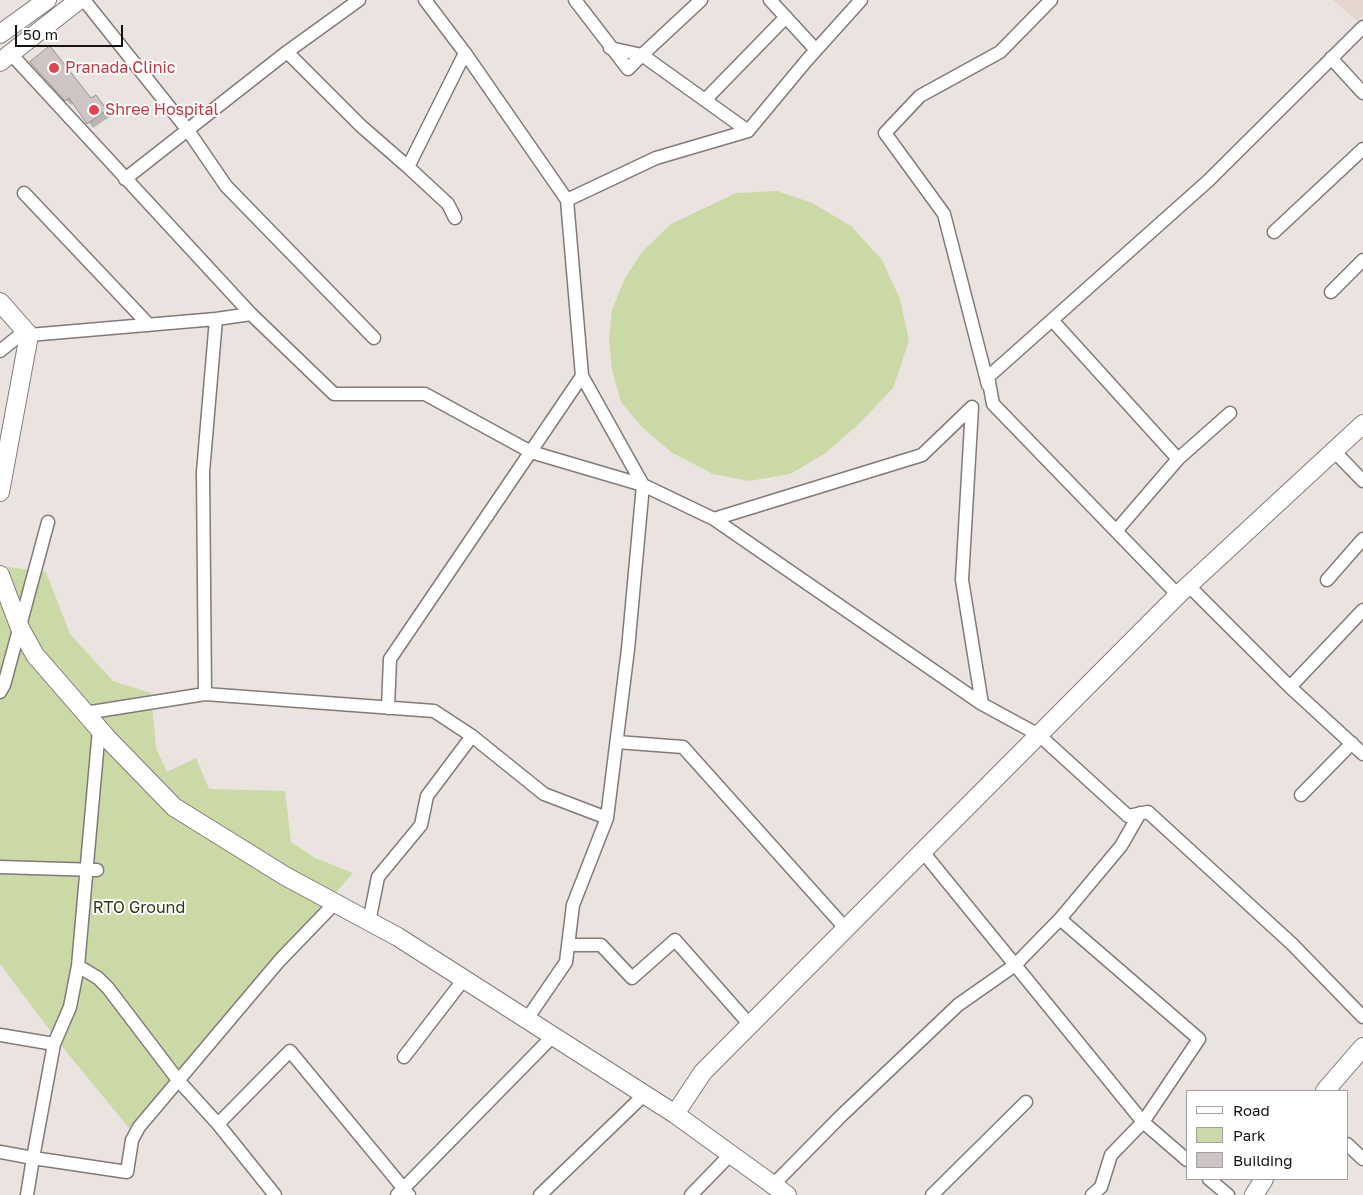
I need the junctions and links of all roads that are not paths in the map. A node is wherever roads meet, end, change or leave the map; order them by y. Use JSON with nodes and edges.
{"nodes":[{"id":1,"x":47,"y":0,"type":"edge"},
{"id":2,"x":84,"y":0,"type":"edge"},
{"id":3,"x":359,"y":0,"type":"edge"},
{"id":4,"x":425,"y":0,"type":"edge"},
{"id":5,"x":575,"y":0,"type":"edge"},
{"id":6,"x":701,"y":0,"type":"edge"},
{"id":7,"x":770,"y":0,"type":"edge"},
{"id":8,"x":861,"y":0,"type":"edge"},
{"id":9,"x":1051,"y":0,"type":"edge"},
{"id":10,"x":69,"y":3,"type":"edge"},
{"id":11,"x":786,"y":17,"type":"junction"},
{"id":12,"x":1363,"y":27,"type":"edge"},
{"id":13,"x":0,"y":34,"type":"edge"},
{"id":14,"x":816,"y":50,"type":"junction"},
{"id":15,"x":288,"y":52,"type":"junction"},
{"id":16,"x":465,"y":53,"type":"junction"},
{"id":17,"x":642,"y":55,"type":"junction"},
{"id":18,"x":6,"y":58,"type":"edge"},
{"id":19,"x":1331,"y":58,"type":"junction"},
{"id":20,"x":1363,"y":93,"type":"edge"},
{"id":21,"x":704,"y":100,"type":"junction"},
{"id":22,"x":187,"y":129,"type":"junction"},
{"id":23,"x":748,"y":131,"type":"junction"},
{"id":24,"x":1363,"y":149,"type":"edge"},
{"id":25,"x":408,"y":167,"type":"junction"},
{"id":26,"x":125,"y":179,"type":"junction"},
{"id":27,"x":24,"y":193,"type":"dead end"},
{"id":28,"x":567,"y":200,"type":"junction"},
{"id":29,"x":455,"y":218,"type":"dead end"},
{"id":30,"x":1274,"y":232,"type":"dead end"},
{"id":31,"x":1363,"y":260,"type":"edge"},
{"id":32,"x":1331,"y":292,"type":"dead end"},
{"id":33,"x":0,"y":302,"type":"edge"},
{"id":34,"x":251,"y":314,"type":"junction"},
{"id":35,"x":216,"y":319,"type":"junction"},
{"id":36,"x":1052,"y":320,"type":"junction"},
{"id":37,"x":150,"y":325,"type":"junction"},
{"id":38,"x":27,"y":333,"type":"junction"},
{"id":39,"x":374,"y":338,"type":"dead end"},
{"id":40,"x":0,"y":351,"type":"edge"},
{"id":41,"x":582,"y":376,"type":"junction"},
{"id":42,"x":993,"y":404,"type":"junction"},
{"id":43,"x":1230,"y":413,"type":"dead end"},
{"id":44,"x":1363,"y":424,"type":"edge"},
{"id":45,"x":1334,"y":451,"type":"junction"},
{"id":46,"x":531,"y":452,"type":"junction"},
{"id":47,"x":1178,"y":459,"type":"junction"},
{"id":48,"x":1363,"y":481,"type":"edge"},
{"id":49,"x":644,"y":485,"type":"junction"},
{"id":50,"x":0,"y":492,"type":"edge"},
{"id":51,"x":714,"y":519,"type":"junction"},
{"id":52,"x":48,"y":522,"type":"dead end"},
{"id":53,"x":1116,"y":531,"type":"junction"},
{"id":54,"x":1363,"y":539,"type":"edge"},
{"id":55,"x":0,"y":575,"type":"edge"},
{"id":56,"x":1327,"y":580,"type":"dead end"},
{"id":57,"x":1183,"y":590,"type":"junction"},
{"id":58,"x":1363,"y":610,"type":"edge"},
{"id":59,"x":20,"y":628,"type":"junction"},
{"id":60,"x":1290,"y":686,"type":"junction"},
{"id":61,"x":0,"y":692,"type":"edge"},
{"id":62,"x":205,"y":694,"type":"junction"},
{"id":63,"x":982,"y":704,"type":"junction"},
{"id":64,"x":388,"y":708,"type":"junction"},
{"id":65,"x":85,"y":713,"type":"junction"},
{"id":66,"x":99,"y":729,"type":"junction"},
{"id":67,"x":1038,"y":735,"type":"junction"},
{"id":68,"x":472,"y":736,"type":"junction"},
{"id":69,"x":617,"y":742,"type":"junction"},
{"id":70,"x":1352,"y":743,"type":"junction"},
{"id":71,"x":1363,"y":754,"type":"edge"},
{"id":72,"x":1300,"y":795,"type":"dead end"},
{"id":73,"x":1140,"y":814,"type":"junction"},
{"id":74,"x":607,"y":818,"type":"junction"},
{"id":75,"x":922,"y":852,"type":"junction"},
{"id":76,"x":0,"y":867,"type":"edge"},
{"id":77,"x":92,"y":871,"type":"junction"},
{"id":78,"x":334,"y":904,"type":"junction"},
{"id":79,"x":1060,"y":919,"type":"junction"},
{"id":80,"x":369,"y":922,"type":"junction"},
{"id":81,"x":846,"y":929,"type":"junction"},
{"id":82,"x":568,"y":945,"type":"junction"},
{"id":83,"x":1015,"y":965,"type":"junction"},
{"id":84,"x":78,"y":966,"type":"junction"},
{"id":85,"x":464,"y":979,"type":"junction"},
{"id":86,"x":1363,"y":1017,"type":"edge"},
{"id":87,"x":527,"y":1019,"type":"junction"},
{"id":88,"x":750,"y":1025,"type":"junction"},
{"id":89,"x":0,"y":1035,"type":"edge"},
{"id":90,"x":553,"y":1036,"type":"junction"},
{"id":91,"x":54,"y":1044,"type":"junction"},
{"id":92,"x":1363,"y":1047,"type":"edge"},
{"id":93,"x":404,"y":1057,"type":"dead end"},
{"id":94,"x":178,"y":1080,"type":"junction"},
{"id":95,"x":1326,"y":1090,"type":"edge"},
{"id":96,"x":645,"y":1094,"type":"junction"},
{"id":97,"x":1026,"y":1102,"type":"dead end"},
{"id":98,"x":675,"y":1114,"type":"junction"},
{"id":99,"x":1142,"y":1122,"type":"junction"},
{"id":100,"x":218,"y":1124,"type":"junction"},
{"id":101,"x":1348,"y":1145,"type":"edge"},
{"id":102,"x":0,"y":1152,"type":"edge"},
{"id":103,"x":730,"y":1154,"type":"junction"},
{"id":104,"x":33,"y":1158,"type":"junction"},
{"id":105,"x":1186,"y":1159,"type":"edge"},
{"id":106,"x":1363,"y":1160,"type":"edge"},
{"id":107,"x":1210,"y":1180,"type":"edge"},
{"id":108,"x":1263,"y":1180,"type":"edge"},
{"id":109,"x":780,"y":1190,"type":"edge"},
{"id":110,"x":404,"y":1193,"type":"edge"},
{"id":111,"x":27,"y":1195,"type":"edge"},
{"id":112,"x":275,"y":1195,"type":"edge"},
{"id":113,"x":540,"y":1195,"type":"edge"},
{"id":114,"x":691,"y":1195,"type":"edge"},
{"id":115,"x":932,"y":1195,"type":"edge"},
{"id":116,"x":1092,"y":1195,"type":"edge"},
{"id":117,"x":1228,"y":1195,"type":"edge"},
{"id":118,"x":1254,"y":1195,"type":"edge"}],
"edges":[{"from":1,"to":13,"type":"street"},
{"from":2,"to":22,"type":"street"},
{"from":3,"to":15,"type":"street"},
{"from":4,"to":16,"type":"street"},
{"from":5,"to":17,"type":"street"},
{"from":6,"to":17,"type":"street"},
{"from":7,"to":11,"type":"street"},
{"from":8,"to":14,"type":"street"},
{"from":9,"to":42,"type":"street"},
{"from":10,"to":18,"type":"street"},
{"from":11,"to":14,"type":"street"},
{"from":11,"to":21,"type":"street"},
{"from":12,"to":19,"type":"street"},
{"from":14,"to":23,"type":"street"},
{"from":15,"to":22,"type":"street"},
{"from":15,"to":25,"type":"street"},
{"from":16,"to":25,"type":"street"},
{"from":16,"to":28,"type":"street"},
{"from":17,"to":21,"type":"street"},
{"from":18,"to":26,"type":"street"},
{"from":19,"to":20,"type":"street"},
{"from":19,"to":36,"type":"street"},
{"from":21,"to":23,"type":"street"},
{"from":22,"to":26,"type":"street"},
{"from":22,"to":39,"type":"street"},
{"from":23,"to":28,"type":"street"},
{"from":24,"to":30,"type":"street"},
{"from":25,"to":29,"type":"street"},
{"from":26,"to":34,"type":"street"},
{"from":27,"to":37,"type":"street"},
{"from":28,"to":41,"type":"street"},
{"from":31,"to":32,"type":"street"},
{"from":33,"to":38,"type":"street"},
{"from":34,"to":35,"type":"street"},
{"from":34,"to":46,"type":"street"},
{"from":35,"to":37,"type":"street"},
{"from":35,"to":62,"type":"street"},
{"from":36,"to":42,"type":"street"},
{"from":36,"to":47,"type":"street"},
{"from":37,"to":38,"type":"street"},
{"from":38,"to":40,"type":"street"},
{"from":38,"to":50,"type":"street"},
{"from":41,"to":46,"type":"street"},
{"from":41,"to":49,"type":"street"},
{"from":42,"to":53,"type":"street"},
{"from":43,"to":47,"type":"street"},
{"from":44,"to":45,"type":"street"},
{"from":45,"to":48,"type":"street"},
{"from":45,"to":57,"type":"street"},
{"from":46,"to":49,"type":"street"},
{"from":46,"to":64,"type":"street"},
{"from":47,"to":53,"type":"street"},
{"from":49,"to":51,"type":"street"},
{"from":49,"to":69,"type":"street"},
{"from":51,"to":63,"type":"street"},
{"from":51,"to":63,"type":"street"},
{"from":52,"to":59,"type":"street"},
{"from":53,"to":57,"type":"street"},
{"from":54,"to":56,"type":"street"},
{"from":55,"to":59,"type":"street"},
{"from":57,"to":60,"type":"street"},
{"from":57,"to":67,"type":"street"},
{"from":58,"to":60,"type":"street"},
{"from":59,"to":61,"type":"street"},
{"from":59,"to":65,"type":"street"},
{"from":60,"to":70,"type":"street"},
{"from":62,"to":64,"type":"street"},
{"from":62,"to":65,"type":"street"},
{"from":63,"to":67,"type":"street"},
{"from":64,"to":68,"type":"street"},
{"from":65,"to":66,"type":"street"},
{"from":66,"to":77,"type":"street"},
{"from":66,"to":78,"type":"street"},
{"from":67,"to":73,"type":"street"},
{"from":67,"to":75,"type":"street"},
{"from":68,"to":74,"type":"street"},
{"from":68,"to":80,"type":"street"},
{"from":69,"to":74,"type":"street"},
{"from":69,"to":81,"type":"street"},
{"from":70,"to":71,"type":"street"},
{"from":70,"to":72,"type":"street"},
{"from":73,"to":79,"type":"street"},
{"from":73,"to":86,"type":"street"},
{"from":74,"to":82,"type":"street"},
{"from":75,"to":81,"type":"street"},
{"from":75,"to":83,"type":"street"},
{"from":76,"to":77,"type":"street"},
{"from":77,"to":84,"type":"street"},
{"from":78,"to":80,"type":"street"},
{"from":78,"to":94,"type":"street"},
{"from":79,"to":83,"type":"street"},
{"from":79,"to":99,"type":"street"},
{"from":80,"to":85,"type":"street"},
{"from":81,"to":88,"type":"street"},
{"from":82,"to":87,"type":"street"},
{"from":82,"to":88,"type":"street"},
{"from":83,"to":99,"type":"street"},
{"from":83,"to":109,"type":"street"},
{"from":84,"to":91,"type":"street"},
{"from":84,"to":94,"type":"street"},
{"from":85,"to":87,"type":"street"},
{"from":85,"to":93,"type":"street"},
{"from":87,"to":90,"type":"street"},
{"from":88,"to":98,"type":"street"},
{"from":89,"to":91,"type":"street"},
{"from":90,"to":96,"type":"street"},
{"from":90,"to":110,"type":"street"},
{"from":91,"to":104,"type":"street"},
{"from":92,"to":95,"type":"street"},
{"from":94,"to":100,"type":"street"},
{"from":94,"to":104,"type":"street"},
{"from":96,"to":98,"type":"street"},
{"from":96,"to":113,"type":"street"},
{"from":97,"to":115,"type":"street"},
{"from":98,"to":103,"type":"street"},
{"from":99,"to":105,"type":"street"},
{"from":99,"to":116,"type":"street"},
{"from":100,"to":110,"type":"street"},
{"from":100,"to":112,"type":"street"},
{"from":101,"to":106,"type":"street"},
{"from":102,"to":104,"type":"street"},
{"from":103,"to":109,"type":"street"},
{"from":103,"to":114,"type":"street"},
{"from":104,"to":111,"type":"street"},
{"from":107,"to":117,"type":"street"},
{"from":108,"to":118,"type":"street"}]}
